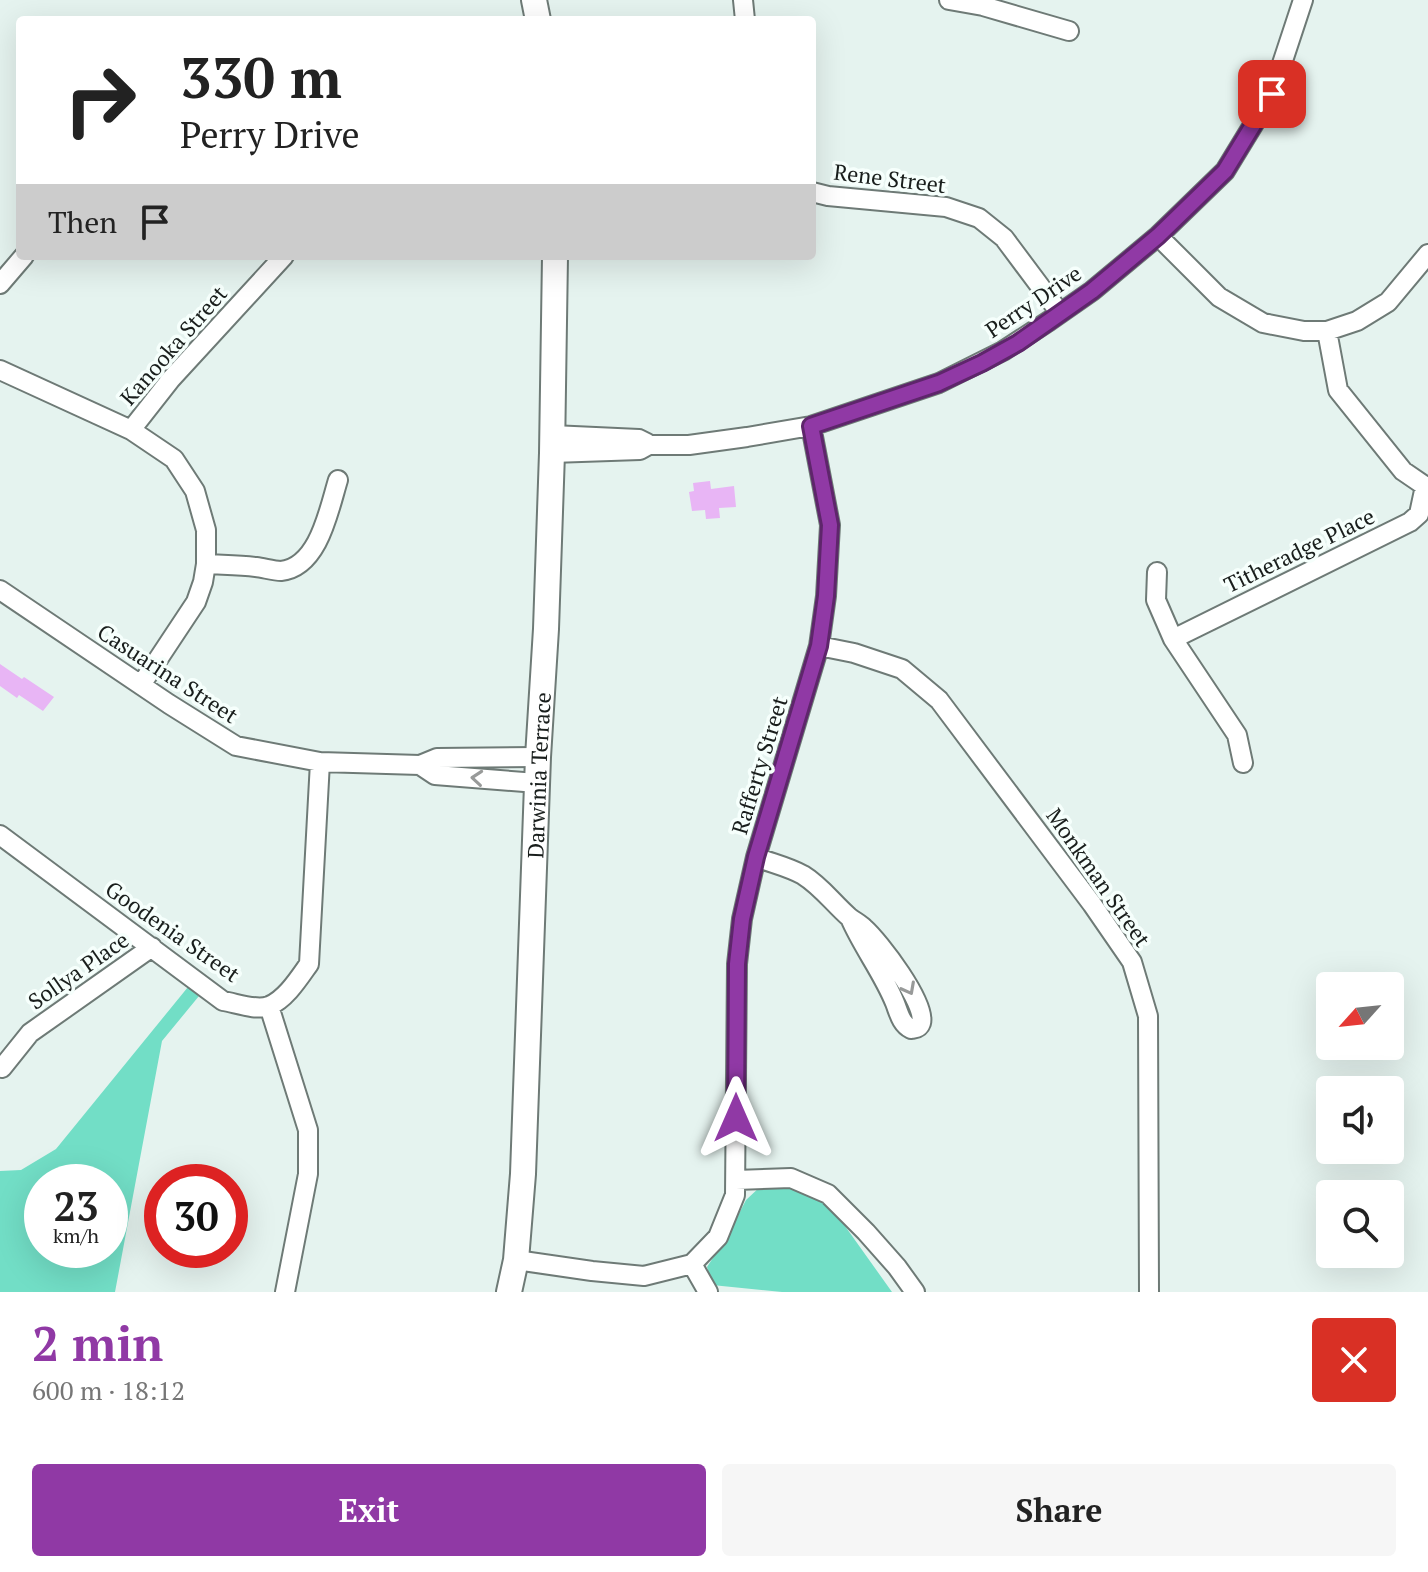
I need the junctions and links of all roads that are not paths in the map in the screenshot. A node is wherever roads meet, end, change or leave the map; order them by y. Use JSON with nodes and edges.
{"nodes":[{"id":1,"x":949,"y":0,"type":"edge"},
{"id":2,"x":1303,"y":0,"type":"edge"},
{"id":3,"x":1069,"y":31,"type":"dead end"},
{"id":4,"x":816,"y":193,"type":"edge"},
{"id":5,"x":1158,"y":236,"type":"junction"},
{"id":6,"x":1428,"y":254,"type":"edge"},
{"id":7,"x":21,"y":260,"type":"edge"},
{"id":8,"x":280,"y":260,"type":"edge"},
{"id":9,"x":555,"y":260,"type":"edge"},
{"id":10,"x":0,"y":284,"type":"edge"},
{"id":11,"x":1060,"y":313,"type":"junction"},
{"id":12,"x":1327,"y":331,"type":"junction"},
{"id":13,"x":0,"y":370,"type":"edge"},
{"id":14,"x":811,"y":426,"type":"junction"},
{"id":15,"x":131,"y":430,"type":"junction"},
{"id":16,"x":552,"y":444,"type":"junction"},
{"id":17,"x":338,"y":480,"type":"dead end"},
{"id":18,"x":1427,"y":486,"type":"edge"},
{"id":19,"x":1423,"y":516,"type":"edge"},
{"id":20,"x":206,"y":564,"type":"junction"},
{"id":21,"x":1157,"y":572,"type":"dead end"},
{"id":22,"x":0,"y":590,"type":"edge"},
{"id":23,"x":1173,"y":639,"type":"junction"},
{"id":24,"x":819,"y":646,"type":"junction"},
{"id":25,"x":141,"y":685,"type":"junction"},
{"id":26,"x":538,"y":757,"type":"junction"},
{"id":27,"x":320,"y":762,"type":"junction"},
{"id":28,"x":1243,"y":763,"type":"dead end"},
{"id":29,"x":420,"y":765,"type":"junction"},
{"id":30,"x":537,"y":783,"type":"junction"},
{"id":31,"x":0,"y":835,"type":"edge"},
{"id":32,"x":756,"y":857,"type":"junction"},
{"id":33,"x":850,"y":918,"type":"junction"},
{"id":34,"x":152,"y":947,"type":"junction"},
{"id":35,"x":269,"y":1006,"type":"junction"},
{"id":36,"x":2,"y":1068,"type":"edge"},
{"id":37,"x":736,"y":1180,"type":"junction"},
{"id":38,"x":866,"y":1232,"type":"junction"},
{"id":39,"x":516,"y":1260,"type":"junction"},
{"id":40,"x":692,"y":1264,"type":"junction"},
{"id":41,"x":285,"y":1292,"type":"edge"},
{"id":42,"x":509,"y":1292,"type":"edge"},
{"id":43,"x":708,"y":1292,"type":"edge"},
{"id":44,"x":902,"y":1292,"type":"edge"},
{"id":45,"x":915,"y":1292,"type":"edge"},
{"id":46,"x":1149,"y":1292,"type":"edge"}],
"edges":[{"from":1,"to":3,"type":"street"},
{"from":2,"to":5,"type":"street","name":"Perry Drive"},
{"from":4,"to":11,"type":"street","name":"Rene Street"},
{"from":5,"to":11,"type":"street","name":"Perry Drive"},
{"from":5,"to":12,"type":"street"},
{"from":6,"to":12,"type":"street"},
{"from":7,"to":10,"type":"street"},
{"from":8,"to":15,"type":"street","name":"Kanooka Street"},
{"from":9,"to":16,"type":"main road","name":"Darwinia Terrace"},
{"from":11,"to":14,"type":"street","name":"Perry Drive"},
{"from":12,"to":18,"type":"street"},
{"from":13,"to":15,"type":"street"},
{"from":14,"to":16,"type":"street","name":"Perry Drive"},
{"from":14,"to":24,"type":"street","name":"Rafferty Street"},
{"from":15,"to":20,"type":"street"},
{"from":16,"to":26,"type":"main road","name":"Darwinia Terrace"},
{"from":17,"to":20,"type":"street"},
{"from":18,"to":19,"type":"street","name":"Titheradge Place"},
{"from":19,"to":23,"type":"street","name":"Titheradge Place"},
{"from":20,"to":25,"type":"street"},
{"from":21,"to":23,"type":"street"},
{"from":22,"to":25,"type":"street","name":"Casuarina Street"},
{"from":23,"to":28,"type":"street"},
{"from":24,"to":32,"type":"street","name":"Rafferty Street"},
{"from":24,"to":46,"type":"street","name":"Monkman Street"},
{"from":25,"to":27,"type":"street","name":"Casuarina Street"},
{"from":26,"to":29,"type":"street","name":"Casuarina Street"},
{"from":26,"to":30,"type":"main road","name":"Darwinia Terrace"},
{"from":27,"to":29,"type":"street","name":"Casuarina Street"},
{"from":27,"to":35,"type":"street"},
{"from":30,"to":29,"type":"street","name":"Casuarina Street","one_way":true},
{"from":30,"to":39,"type":"main road","name":"Darwinia Terrace"},
{"from":31,"to":34,"type":"street","name":"Goodenia Street"},
{"from":32,"to":33,"type":"street"},
{"from":32,"to":37,"type":"street","name":"Rafferty Street"},
{"from":33,"to":33,"type":"street","one_way":true},
{"from":34,"to":35,"type":"street","name":"Goodenia Street"},
{"from":34,"to":36,"type":"street","name":"Sollya Place"},
{"from":35,"to":41,"type":"street"},
{"from":37,"to":38,"type":"street"},
{"from":37,"to":40,"type":"street","name":"Rafferty Street"},
{"from":38,"to":44,"type":"street"},
{"from":38,"to":45,"type":"street"},
{"from":39,"to":40,"type":"street"},
{"from":39,"to":42,"type":"main road","name":"Darwinia Terrace"},
{"from":40,"to":43,"type":"street"}]}
